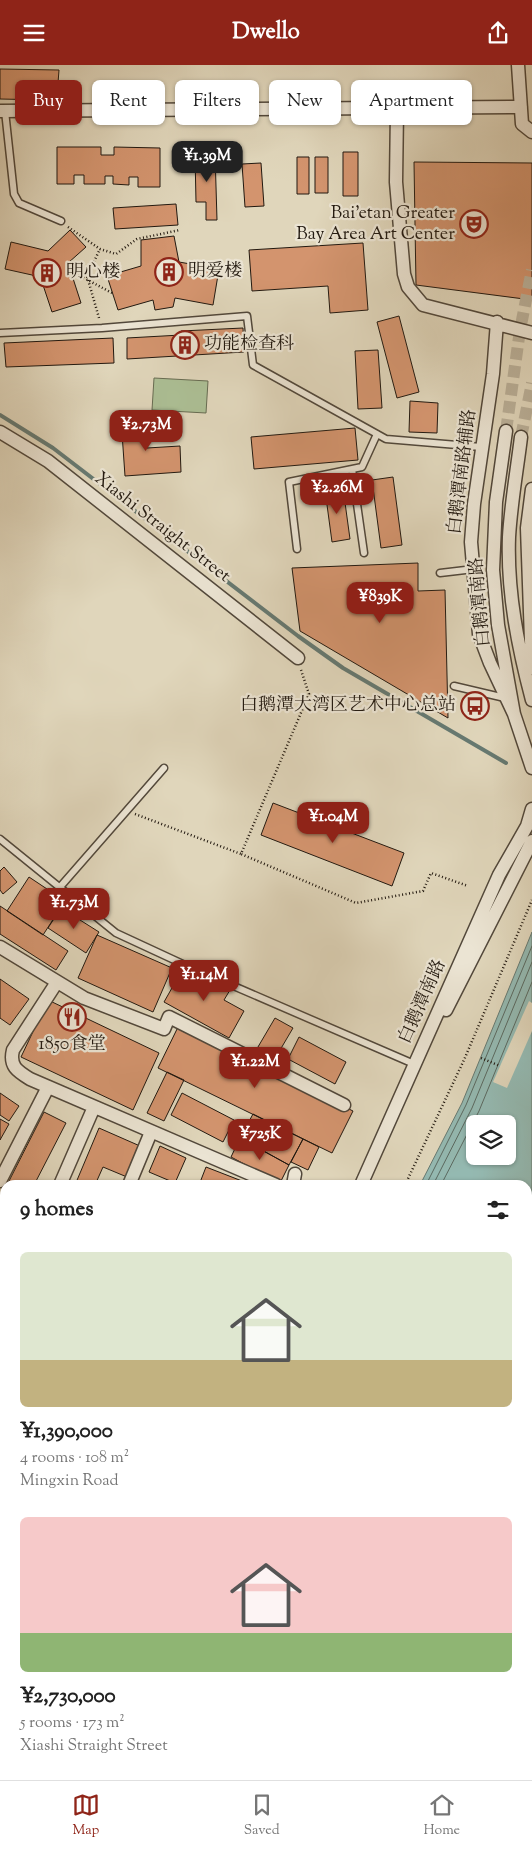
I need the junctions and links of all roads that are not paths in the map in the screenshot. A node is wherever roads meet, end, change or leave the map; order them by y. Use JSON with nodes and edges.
{"nodes":[{"id":1,"x":518,"y":65,"type":"edge"},
{"id":2,"x":521,"y":107,"type":"junction"},
{"id":3,"x":472,"y":108,"type":"edge"},
{"id":4,"x":351,"y":110,"type":"edge"},
{"id":5,"x":3,"y":111,"type":"edge"},
{"id":6,"x":397,"y":125,"type":"edge"},
{"id":7,"x":532,"y":132,"type":"edge"},
{"id":8,"x":61,"y":221,"type":"road end"},
{"id":9,"x":497,"y":322,"type":"junction"},
{"id":10,"x":0,"y":333,"type":"edge"},
{"id":11,"x":532,"y":333,"type":"edge"},
{"id":12,"x":506,"y":431,"type":"tunnel mouth"},
{"id":13,"x":0,"y":432,"type":"edge"},
{"id":14,"x":377,"y":434,"type":"junction"},
{"id":15,"x":521,"y":437,"type":"tunnel mouth"},
{"id":16,"x":481,"y":447,"type":"junction"},
{"id":17,"x":352,"y":469,"type":"junction"},
{"id":18,"x":532,"y":489,"type":"edge"},
{"id":19,"x":297,"y":549,"type":"dead end"},
{"id":20,"x":364,"y":553,"type":"dead end"},
{"id":21,"x":474,"y":569,"type":"junction"},
{"id":22,"x":440,"y":573,"type":"dead end"},
{"id":23,"x":297,"y":657,"type":"road end"},
{"id":24,"x":532,"y":668,"type":"edge"},
{"id":25,"x":454,"y":686,"type":"dead end"},
{"id":26,"x":507,"y":699,"type":"junction"},
{"id":27,"x":532,"y":700,"type":"edge"},
{"id":28,"x":514,"y":714,"type":"junction"},
{"id":29,"x":164,"y":768,"type":"dead end"},
{"id":30,"x":532,"y":768,"type":"edge"},
{"id":31,"x":532,"y":809,"type":"edge"},
{"id":32,"x":0,"y":839,"type":"edge"},
{"id":33,"x":532,"y":841,"type":"edge"},
{"id":34,"x":60,"y":887,"type":"junction"},
{"id":35,"x":0,"y":947,"type":"edge"},
{"id":36,"x":56,"y":982,"type":"junction"},
{"id":37,"x":414,"y":1064,"type":"junction"},
{"id":38,"x":48,"y":1087,"type":"junction"},
{"id":39,"x":344,"y":1105,"type":"dead end"},
{"id":40,"x":94,"y":1107,"type":"junction"},
{"id":41,"x":151,"y":1131,"type":"junction"},
{"id":42,"x":1,"y":1180,"type":"edge"},
{"id":43,"x":62,"y":1180,"type":"edge"},
{"id":44,"x":131,"y":1180,"type":"edge"},
{"id":45,"x":264,"y":1180,"type":"edge"},
{"id":46,"x":362,"y":1180,"type":"edge"}],
"edges":[{"from":1,"to":2,"type":"street"},
{"from":2,"to":3,"type":"street"},
{"from":2,"to":7,"type":"street"},
{"from":4,"to":5,"type":"street"},
{"from":5,"to":8,"type":"lane"},
{"from":6,"to":9,"type":"street"},
{"from":9,"to":11,"type":"street"},
{"from":9,"to":16,"type":"street","name":"白鹅潭南路辅路"},
{"from":10,"to":14,"type":"lane"},
{"from":12,"to":28,"type":"street","name":"白鹅潭南路"},
{"from":13,"to":23,"type":"street","name":"Xiashi Straight Street"},
{"from":14,"to":16,"type":"lane"},
{"from":14,"to":17,"type":"lane"},
{"from":15,"to":27,"type":"street","name":"白鹅潭南路"},
{"from":16,"to":21,"type":"street","name":"白鹅潭南路辅路"},
{"from":17,"to":19,"type":"lane"},
{"from":17,"to":20,"type":"lane"},
{"from":18,"to":24,"type":"street"},
{"from":21,"to":22,"type":"lane"},
{"from":21,"to":26,"type":"street","name":"白鹅潭南路辅路"},
{"from":25,"to":26,"type":"lane"},
{"from":26,"to":28,"type":"street","name":"白鹅潭南路辅路"},
{"from":28,"to":30,"type":"street","name":"白鹅潭南路"},
{"from":29,"to":34,"type":"lane"},
{"from":31,"to":37,"type":"street","name":"白鹅潭南路"},
{"from":32,"to":34,"type":"lane"},
{"from":33,"to":37,"type":"street","name":"白鹅潭南路"},
{"from":34,"to":37,"type":"lane"},
{"from":35,"to":36,"type":"street"},
{"from":36,"to":38,"type":"street"},
{"from":36,"to":39,"type":"street"},
{"from":37,"to":46,"type":"street"},
{"from":38,"to":40,"type":"street"},
{"from":38,"to":42,"type":"street"},
{"from":40,"to":41,"type":"street"},
{"from":40,"to":43,"type":"street"},
{"from":41,"to":44,"type":"street"},
{"from":41,"to":45,"type":"street"}]}
